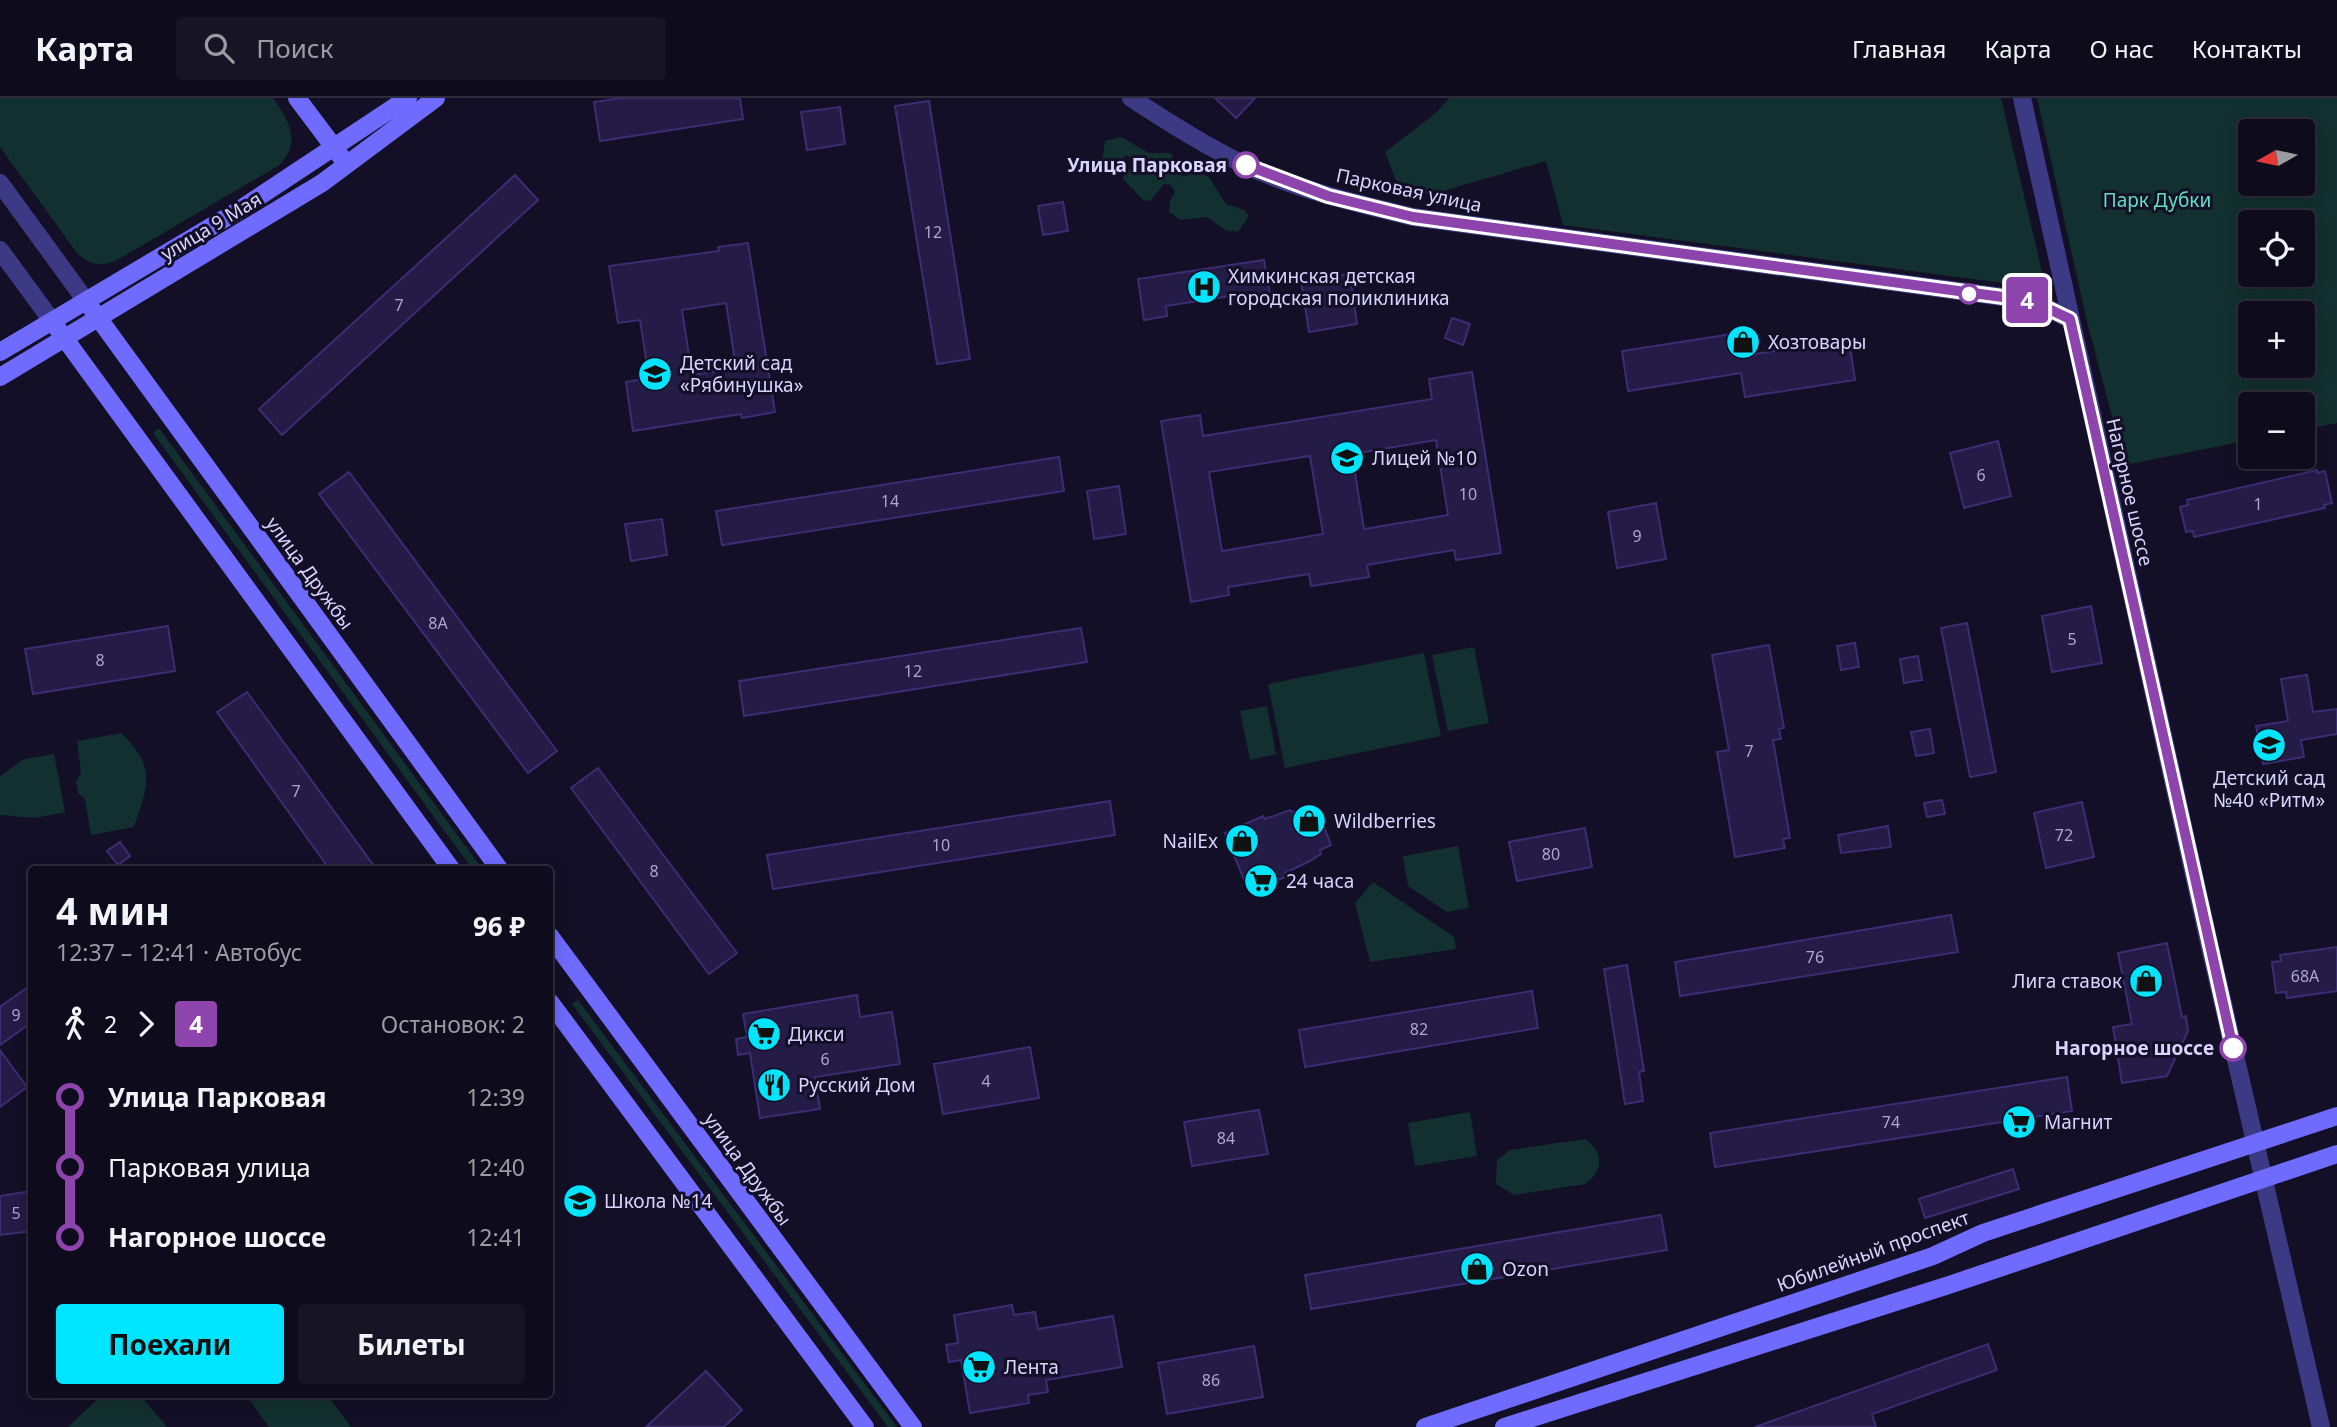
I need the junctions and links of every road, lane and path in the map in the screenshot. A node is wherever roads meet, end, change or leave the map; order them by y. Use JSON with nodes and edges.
{"nodes":[{"id":1,"x":297,"y":98,"type":"edge"},
{"id":2,"x":408,"y":98,"type":"edge"},
{"id":3,"x":436,"y":98,"type":"edge"},
{"id":4,"x":1131,"y":98,"type":"edge"},
{"id":5,"x":2022,"y":98,"type":"edge"},
{"id":6,"x":335,"y":148,"type":"junction"},
{"id":7,"x":348,"y":166,"type":"junction"},
{"id":8,"x":0,"y":183,"type":"edge"},
{"id":9,"x":0,"y":250,"type":"edge"},
{"id":10,"x":86,"y":301,"type":"junction"},
{"id":11,"x":98,"y":319,"type":"junction"},
{"id":12,"x":2070,"y":319,"type":"junction"},
{"id":13,"x":52,"y":321,"type":"junction"},
{"id":14,"x":64,"y":339,"type":"junction"},
{"id":15,"x":0,"y":352,"type":"edge"},
{"id":16,"x":0,"y":377,"type":"edge"},
{"id":17,"x":449,"y":866,"type":"edge"},
{"id":18,"x":497,"y":866,"type":"edge"},
{"id":19,"x":553,"y":940,"type":"edge"},
{"id":20,"x":553,"y":1006,"type":"edge"},
{"id":21,"x":2337,"y":1116,"type":"edge"},
{"id":22,"x":2255,"y":1143,"type":"junction"},
{"id":23,"x":2337,"y":1154,"type":"edge"},
{"id":24,"x":2262,"y":1179,"type":"junction"},
{"id":25,"x":866,"y":1427,"type":"edge"},
{"id":26,"x":912,"y":1427,"type":"edge"},
{"id":27,"x":1425,"y":1427,"type":"edge"},
{"id":28,"x":1504,"y":1427,"type":"edge"},
{"id":29,"x":2321,"y":1427,"type":"edge"}],
"edges":[{"from":1,"to":6,"type":"main road"},
{"from":2,"to":6,"type":"main road","name":"улица 9 Мая"},
{"from":3,"to":7,"type":"main road","name":"улица 9 Мая"},
{"from":4,"to":12,"type":"street","name":"Парковая улица"},
{"from":5,"to":12,"type":"street","name":"Нагорное шоссе"},
{"from":6,"to":7,"type":"main road"},
{"from":6,"to":10,"type":"main road","name":"улица 9 Мая"},
{"from":7,"to":11,"type":"main road","name":"улица 9 Мая"},
{"from":8,"to":10,"type":"street"},
{"from":9,"to":13,"type":"street"},
{"from":10,"to":11,"type":"main road","name":"улица Дружбы"},
{"from":10,"to":13,"type":"main road","name":"улица 9 Мая"},
{"from":11,"to":14,"type":"main road","name":"улица 9 Мая"},
{"from":11,"to":18,"type":"main road","name":"улица Дружбы"},
{"from":12,"to":22,"type":"street","name":"Нагорное шоссе"},
{"from":13,"to":14,"type":"main road"},
{"from":13,"to":15,"type":"main road","name":"улица 9 Мая"},
{"from":14,"to":16,"type":"main road","name":"улица 9 Мая"},
{"from":14,"to":17,"type":"main road"},
{"from":19,"to":26,"type":"main road","name":"улица Дружбы"},
{"from":20,"to":25,"type":"main road"},
{"from":21,"to":22,"type":"main road","name":"Юбилейный проспект"},
{"from":22,"to":24,"type":"street","name":"Нагорное шоссе"},
{"from":22,"to":27,"type":"main road","name":"Юбилейный проспект"},
{"from":23,"to":24,"type":"main road"},
{"from":24,"to":28,"type":"main road"},
{"from":24,"to":29,"type":"street","name":"Нагорное шоссе"}]}
